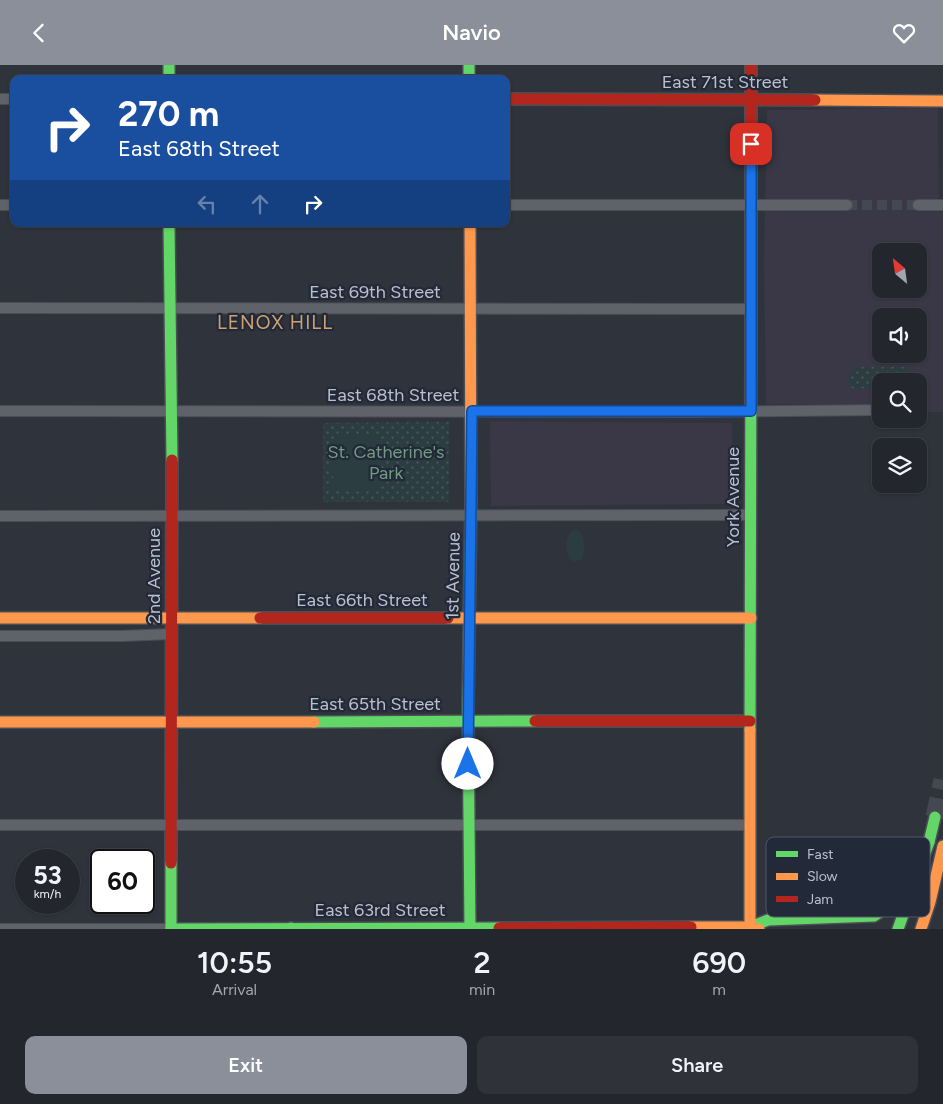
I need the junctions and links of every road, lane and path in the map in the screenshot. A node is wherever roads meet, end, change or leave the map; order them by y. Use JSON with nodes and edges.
{"nodes":[{"id":1,"x":751,"y":65,"type":"edge"},
{"id":2,"x":510,"y":99,"type":"edge"},
{"id":3,"x":751,"y":100,"type":"junction"},
{"id":4,"x":943,"y":101,"type":"edge"},
{"id":5,"x":510,"y":205,"type":"edge"},
{"id":6,"x":751,"y":205,"type":"junction"},
{"id":7,"x":847,"y":205,"type":"tunnel mouth"},
{"id":8,"x":918,"y":205,"type":"tunnel mouth"},
{"id":9,"x":943,"y":205,"type":"edge"},
{"id":10,"x":169,"y":227,"type":"edge"},
{"id":11,"x":470,"y":227,"type":"edge"},
{"id":12,"x":0,"y":308,"type":"edge"},
{"id":13,"x":171,"y":308,"type":"junction"},
{"id":14,"x":470,"y":308,"type":"junction"},
{"id":15,"x":751,"y":309,"type":"junction"},
{"id":16,"x":872,"y":410,"type":"edge"},
{"id":17,"x":0,"y":411,"type":"edge"},
{"id":18,"x":172,"y":411,"type":"junction"},
{"id":19,"x":472,"y":411,"type":"junction"},
{"id":20,"x":751,"y":411,"type":"junction"},
{"id":21,"x":471,"y":514,"type":"junction"},
{"id":22,"x":172,"y":515,"type":"junction"},
{"id":23,"x":751,"y":515,"type":"junction"},
{"id":24,"x":0,"y":516,"type":"edge"},
{"id":25,"x":0,"y":618,"type":"edge"},
{"id":26,"x":124,"y":618,"type":"junction"},
{"id":27,"x":172,"y":618,"type":"junction"},
{"id":28,"x":470,"y":618,"type":"junction"},
{"id":29,"x":750,"y":618,"type":"junction"},
{"id":30,"x":172,"y":634,"type":"junction"},
{"id":31,"x":0,"y":635,"type":"edge"},
{"id":32,"x":124,"y":636,"type":"junction"},
{"id":33,"x":468,"y":721,"type":"junction"},
{"id":34,"x":750,"y":721,"type":"junction"},
{"id":35,"x":0,"y":722,"type":"edge"},
{"id":36,"x":171,"y":722,"type":"junction"},
{"id":37,"x":935,"y":817,"type":"tunnel mouth"},
{"id":38,"x":0,"y":825,"type":"edge"},
{"id":39,"x":171,"y":825,"type":"junction"},
{"id":40,"x":469,"y":825,"type":"junction"},
{"id":41,"x":750,"y":825,"type":"junction"},
{"id":42,"x":930,"y":838,"type":"edge"},
{"id":43,"x":943,"y":846,"type":"edge"},
{"id":44,"x":937,"y":872,"type":"junction"},
{"id":45,"x":930,"y":886,"type":"edge"},
{"id":46,"x":930,"y":902,"type":"edge"},
{"id":47,"x":839,"y":917,"type":"edge"},
{"id":48,"x":902,"y":917,"type":"edge"},
{"id":49,"x":917,"y":917,"type":"edge"},
{"id":50,"x":925,"y":917,"type":"edge"},
{"id":51,"x":470,"y":928,"type":"edge"},
{"id":52,"x":754,"y":928,"type":"edge"},
{"id":53,"x":848,"y":928,"type":"edge"},
{"id":54,"x":863,"y":928,"type":"dead end"},
{"id":55,"x":0,"y":929,"type":"edge"},
{"id":56,"x":171,"y":929,"type":"edge"},
{"id":57,"x":291,"y":929,"type":"edge"},
{"id":58,"x":898,"y":929,"type":"edge"},
{"id":59,"x":913,"y":929,"type":"edge"},
{"id":60,"x":921,"y":929,"type":"edge"}],
"edges":[{"from":1,"to":3,"type":"main road","name":"York Avenue"},
{"from":2,"to":3,"type":"main road","name":"East 71st Street"},
{"from":3,"to":4,"type":"main road","name":"East 71st Street"},
{"from":3,"to":6,"type":"main road","name":"York Avenue"},
{"from":5,"to":6,"type":"street"},
{"from":6,"to":7,"type":"street"},
{"from":6,"to":15,"type":"main road","name":"York Avenue"},
{"from":8,"to":9,"type":"street"},
{"from":10,"to":13,"type":"main road","name":"2nd Avenue"},
{"from":11,"to":14,"type":"main road","name":"1st Avenue"},
{"from":12,"to":13,"type":"street","name":"East 69th Street"},
{"from":13,"to":14,"type":"street","name":"East 69th Street"},
{"from":13,"to":18,"type":"main road","name":"2nd Avenue"},
{"from":14,"to":15,"type":"street","name":"East 69th Street"},
{"from":14,"to":19,"type":"main road","name":"1st Avenue"},
{"from":15,"to":20,"type":"main road","name":"York Avenue"},
{"from":16,"to":20,"type":"street","name":"East 68th Street"},
{"from":17,"to":18,"type":"street","name":"East 68th Street"},
{"from":18,"to":19,"type":"street","name":"East 68th Street"},
{"from":18,"to":22,"type":"main road","name":"2nd Avenue"},
{"from":19,"to":20,"type":"street","name":"East 68th Street"},
{"from":19,"to":21,"type":"main road","name":"1st Avenue"},
{"from":20,"to":23,"type":"main road","name":"York Avenue"},
{"from":21,"to":22,"type":"street"},
{"from":21,"to":23,"type":"street"},
{"from":21,"to":28,"type":"main road","name":"1st Avenue"},
{"from":22,"to":24,"type":"street"},
{"from":22,"to":27,"type":"main road","name":"2nd Avenue"},
{"from":23,"to":29,"type":"main road","name":"York Avenue"},
{"from":25,"to":26,"type":"main road","name":"East 66th Street"},
{"from":26,"to":27,"type":"main road","name":"East 66th Street"},
{"from":26,"to":32,"type":"street"},
{"from":27,"to":28,"type":"main road","name":"East 66th Street"},
{"from":27,"to":30,"type":"main road","name":"2nd Avenue"},
{"from":28,"to":29,"type":"main road","name":"East 66th Street"},
{"from":28,"to":33,"type":"main road","name":"1st Avenue"},
{"from":29,"to":34,"type":"main road","name":"York Avenue"},
{"from":30,"to":32,"type":"street"},
{"from":30,"to":36,"type":"main road","name":"2nd Avenue"},
{"from":31,"to":32,"type":"street"},
{"from":33,"to":34,"type":"main road","name":"East 65th Street"},
{"from":33,"to":36,"type":"main road","name":"East 65th Street"},
{"from":33,"to":40,"type":"main road","name":"1st Avenue"},
{"from":34,"to":41,"type":"main road","name":"York Avenue"},
{"from":35,"to":36,"type":"main road","name":"East 65th Street"},
{"from":36,"to":39,"type":"main road","name":"2nd Avenue"},
{"from":37,"to":42,"type":"main road"},
{"from":38,"to":39,"type":"street"},
{"from":39,"to":40,"type":"street"},
{"from":39,"to":56,"type":"main road","name":"2nd Avenue"},
{"from":40,"to":41,"type":"street"},
{"from":40,"to":51,"type":"main road","name":"1st Avenue"},
{"from":41,"to":52,"type":"main road","name":"York Avenue"},
{"from":43,"to":44,"type":"main road"},
{"from":44,"to":45,"type":"main road"},
{"from":44,"to":46,"type":"main road"},
{"from":47,"to":52,"type":"main road","name":"East 63rd Street"},
{"from":48,"to":58,"type":"main road"},
{"from":49,"to":59,"type":"main road"},
{"from":50,"to":60,"type":"main road"},
{"from":51,"to":52,"type":"main road","name":"East 63rd Street"},
{"from":51,"to":57,"type":"main road","name":"East 63rd Street"},
{"from":53,"to":54,"type":"main road"},
{"from":55,"to":56,"type":"street","name":"East 63rd Street"},
{"from":56,"to":57,"type":"main road","name":"East 63rd Street"}]}
